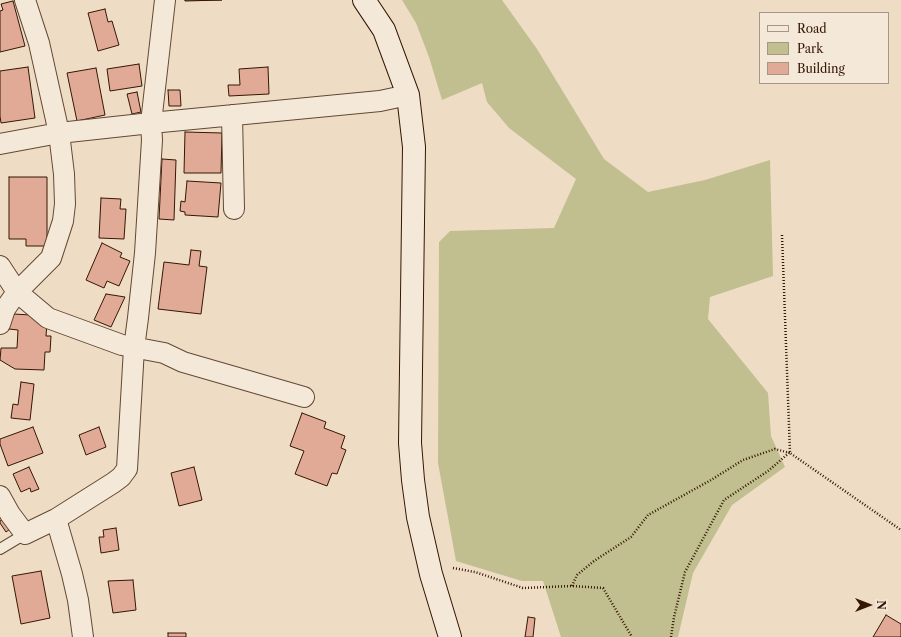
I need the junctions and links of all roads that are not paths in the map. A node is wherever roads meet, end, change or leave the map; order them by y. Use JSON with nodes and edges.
{"nodes":[{"id":1,"x":26,"y":0,"type":"edge"},
{"id":2,"x":165,"y":0,"type":"edge"},
{"id":3,"x":364,"y":0,"type":"edge"},
{"id":4,"x":408,"y":95,"type":"junction"},
{"id":5,"x":232,"y":115,"type":"junction"},
{"id":6,"x":151,"y":123,"type":"junction"},
{"id":7,"x":60,"y":133,"type":"junction"},
{"id":8,"x":0,"y":144,"type":"edge"},
{"id":9,"x":234,"y":209,"type":"dead end"},
{"id":10,"x":0,"y":266,"type":"edge"},
{"id":11,"x":17,"y":292,"type":"junction"},
{"id":12,"x":0,"y":324,"type":"edge"},
{"id":13,"x":134,"y":348,"type":"junction"},
{"id":14,"x":304,"y":397,"type":"dead end"},
{"id":15,"x":0,"y":496,"type":"edge"},
{"id":16,"x":56,"y":518,"type":"junction"},
{"id":17,"x":25,"y":534,"type":"junction"},
{"id":18,"x":0,"y":549,"type":"edge"},
{"id":19,"x":83,"y":637,"type":"edge"},
{"id":20,"x":450,"y":637,"type":"edge"}],
"edges":[{"from":1,"to":7,"type":"street"},
{"from":2,"to":6,"type":"street"},
{"from":3,"to":4,"type":"street"},
{"from":4,"to":5,"type":"street"},
{"from":4,"to":20,"type":"street"},
{"from":5,"to":6,"type":"street"},
{"from":5,"to":9,"type":"street"},
{"from":6,"to":7,"type":"street"},
{"from":6,"to":13,"type":"street"},
{"from":7,"to":8,"type":"street"},
{"from":7,"to":11,"type":"street"},
{"from":10,"to":11,"type":"street"},
{"from":11,"to":12,"type":"street"},
{"from":11,"to":13,"type":"street"},
{"from":13,"to":14,"type":"street"},
{"from":13,"to":16,"type":"street"},
{"from":15,"to":17,"type":"street"},
{"from":16,"to":17,"type":"street"},
{"from":16,"to":19,"type":"street"},
{"from":17,"to":18,"type":"lane"}]}
